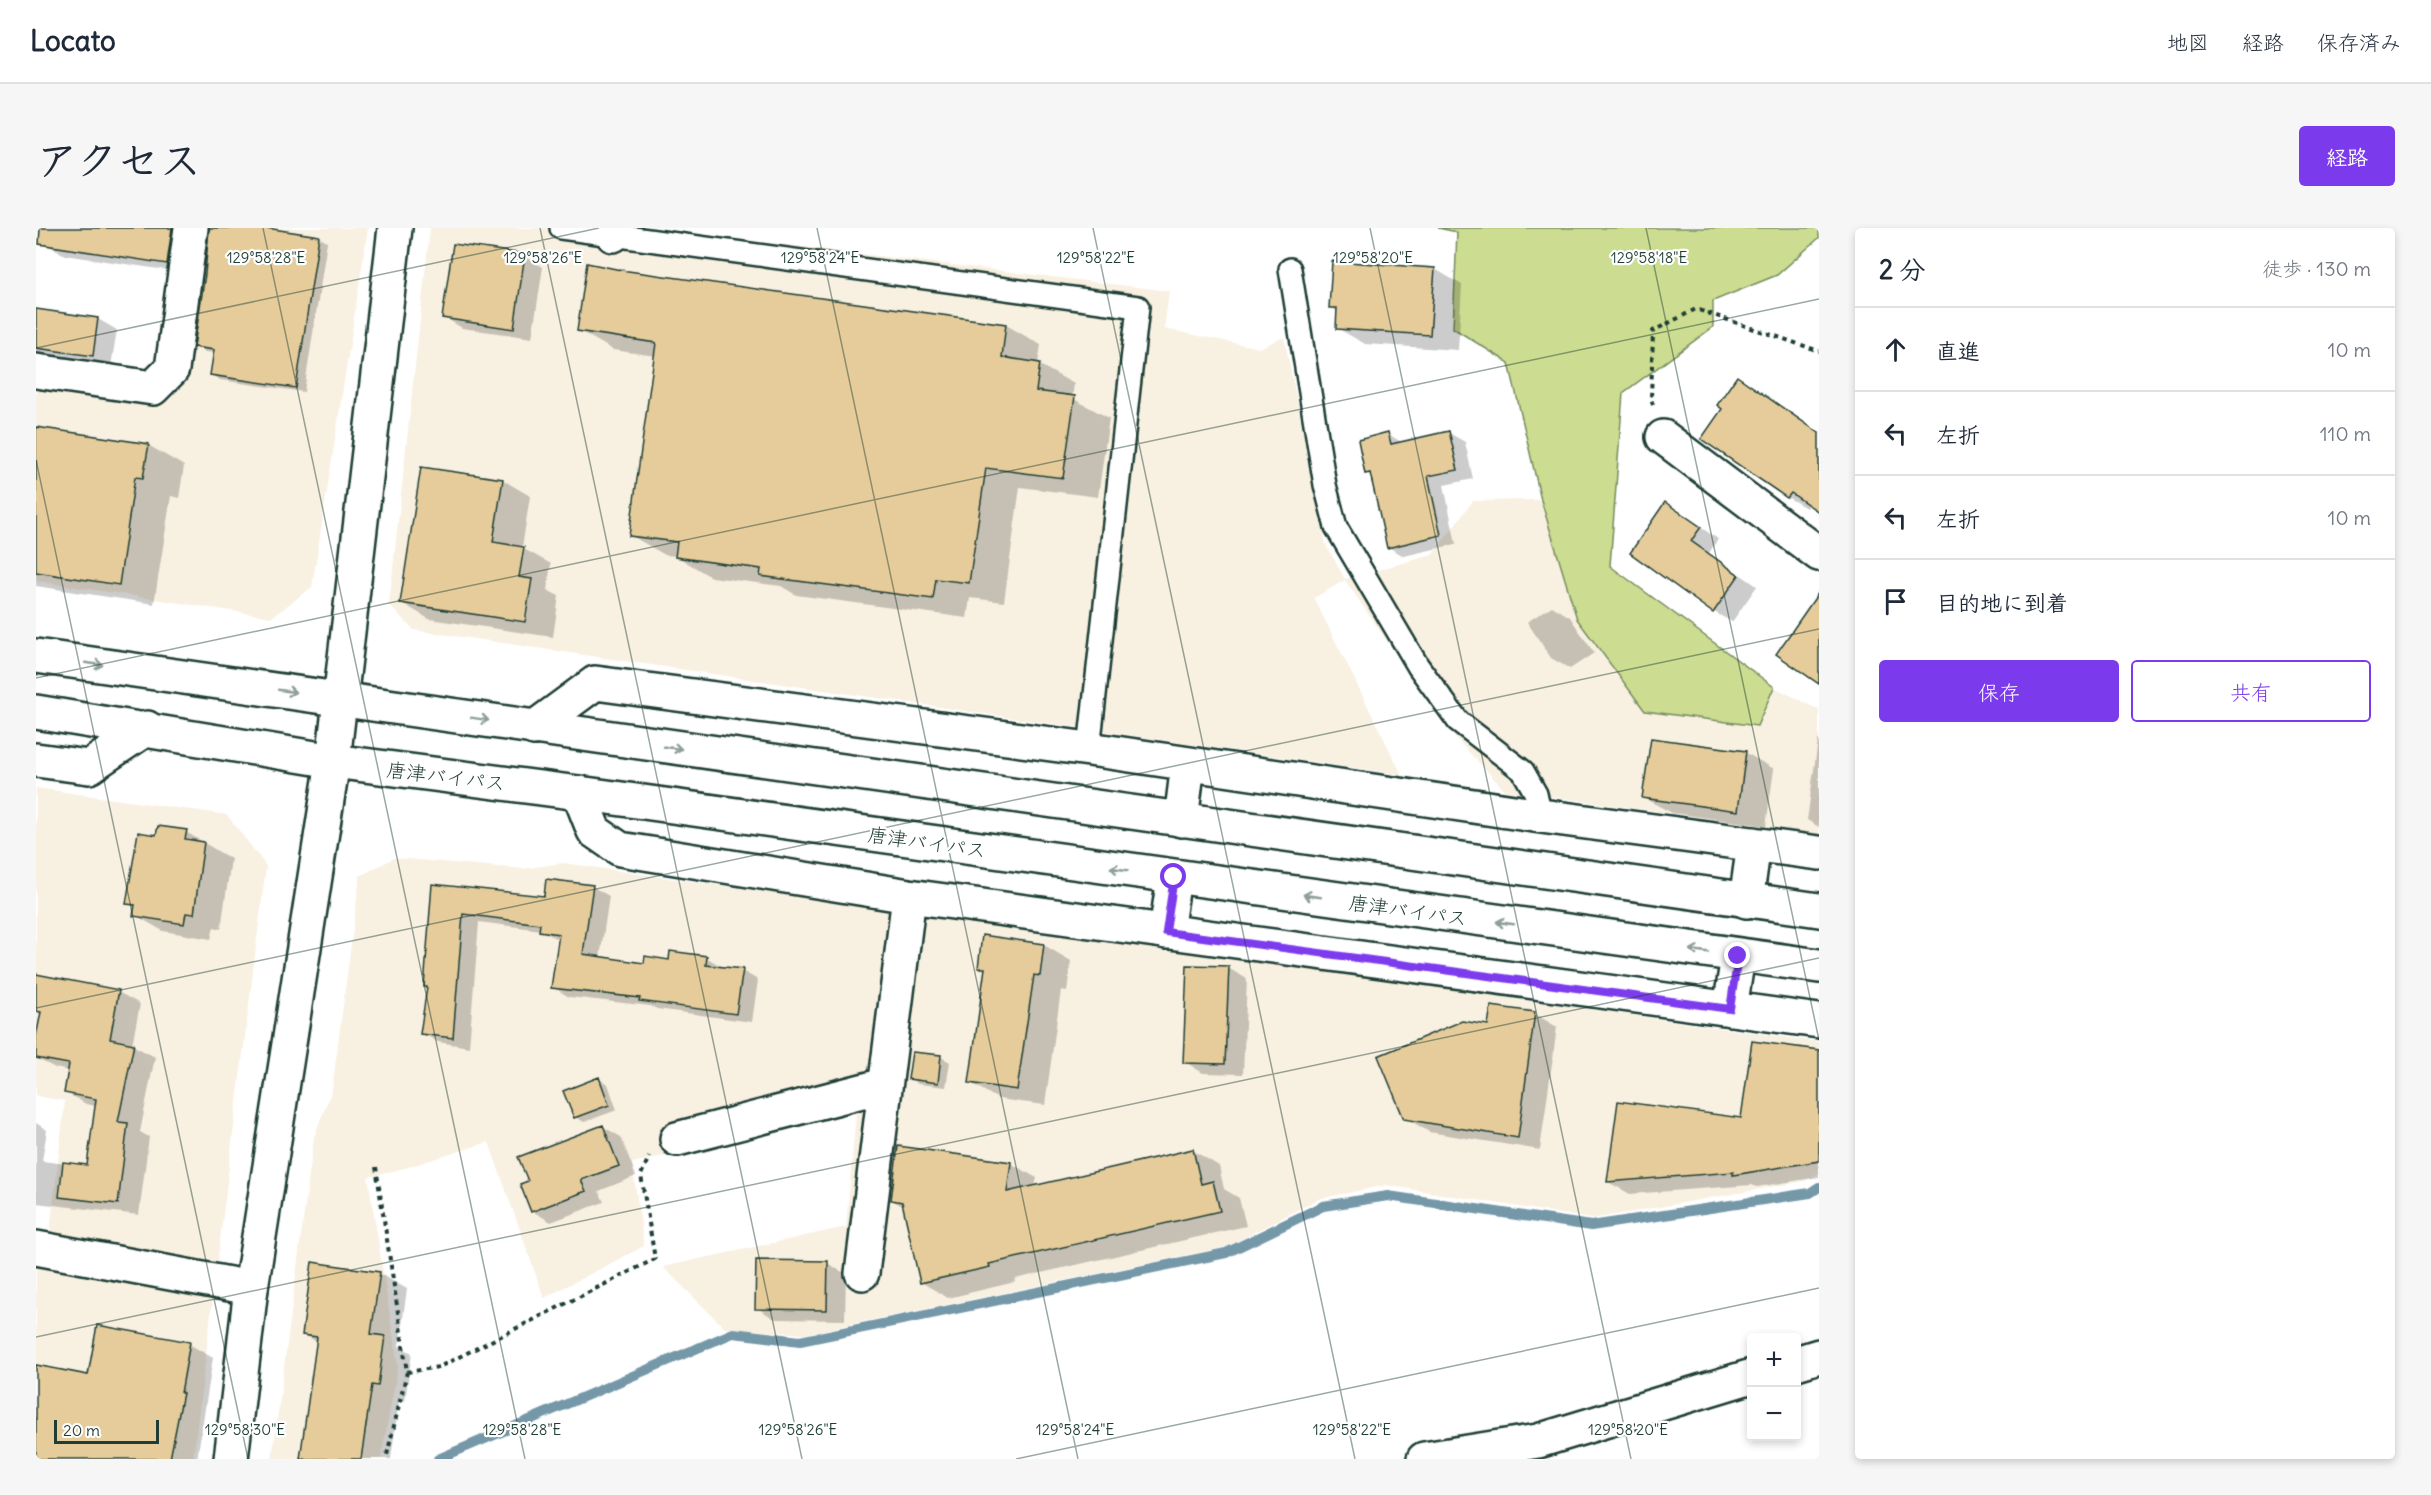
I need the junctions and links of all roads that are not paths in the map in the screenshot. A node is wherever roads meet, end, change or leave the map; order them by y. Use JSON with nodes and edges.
{"nodes":[{"id":1,"x":190,"y":228,"type":"edge"},
{"id":2,"x":395,"y":228,"type":"edge"},
{"id":3,"x":561,"y":228,"type":"edge"},
{"id":4,"x":613,"y":231,"type":"edge"},
{"id":5,"x":1290,"y":269,"type":"dead end"},
{"id":6,"x":36,"y":371,"type":"edge"},
{"id":7,"x":1663,"y":437,"type":"road end"},
{"id":8,"x":1819,"y":554,"type":"edge"},
{"id":9,"x":36,"y":656,"type":"edge"},
{"id":10,"x":340,"y":698,"type":"junction"},
{"id":11,"x":36,"y":712,"type":"edge"},
{"id":12,"x":147,"y":728,"type":"junction"},
{"id":13,"x":534,"y":728,"type":"junction"},
{"id":14,"x":1089,"y":749,"type":"junction"},
{"id":15,"x":36,"y":760,"type":"edge"},
{"id":16,"x":333,"y":761,"type":"junction"},
{"id":17,"x":1188,"y":764,"type":"junction"},
{"id":18,"x":579,"y":793,"type":"junction"},
{"id":19,"x":1541,"y":816,"type":"junction"},
{"id":20,"x":1181,"y":820,"type":"junction"},
{"id":21,"x":1754,"y":844,"type":"junction"},
{"id":22,"x":1819,"y":852,"type":"edge"},
{"id":23,"x":1174,"y":877,"type":"junction"},
{"id":24,"x":909,"y":896,"type":"junction"},
{"id":25,"x":1746,"y":901,"type":"junction"},
{"id":26,"x":1819,"y":910,"type":"edge"},
{"id":27,"x":1166,"y":932,"type":"junction"},
{"id":28,"x":1738,"y":956,"type":"junction"},
{"id":29,"x":1819,"y":966,"type":"edge"},
{"id":30,"x":1730,"y":1009,"type":"junction"},
{"id":31,"x":1819,"y":1021,"type":"edge"},
{"id":32,"x":885,"y":1085,"type":"junction"},
{"id":33,"x":677,"y":1140,"type":"road end"},
{"id":34,"x":36,"y":1248,"type":"edge"},
{"id":35,"x":861,"y":1273,"type":"dead end"},
{"id":36,"x":251,"y":1288,"type":"junction"},
{"id":37,"x":1819,"y":1356,"type":"edge"},
{"id":38,"x":1801,"y":1362,"type":"edge"},
{"id":39,"x":1747,"y":1378,"type":"edge"},
{"id":40,"x":231,"y":1459,"type":"edge"},
{"id":41,"x":1424,"y":1459,"type":"edge"}],
"edges":[{"from":1,"to":6,"type":"main road"},
{"from":2,"to":10,"type":"main road"},
{"from":3,"to":4,"type":"lane"},
{"from":4,"to":14,"type":"lane"},
{"from":5,"to":19,"type":"lane"},
{"from":7,"to":8,"type":"main road"},
{"from":9,"to":10,"type":"main road","one_way":true},
{"from":10,"to":13,"type":"main road","one_way":true},
{"from":10,"to":16,"type":"main road"},
{"from":11,"to":12,"type":"main road","name":"唐津バイパス"},
{"from":12,"to":15,"type":"main road"},
{"from":12,"to":16,"type":"main road","name":"唐津バイパス"},
{"from":13,"to":14,"type":"main road"},
{"from":13,"to":20,"type":"main road","one_way":true},
{"from":14,"to":17,"type":"main road"},
{"from":16,"to":18,"type":"main road","name":"唐津バイパス"},
{"from":16,"to":36,"type":"main road"},
{"from":17,"to":19,"type":"main road"},
{"from":17,"to":20,"type":"main road"},
{"from":23,"to":18,"type":"main road","name":"唐津バイパス","one_way":true},
{"from":18,"to":24,"type":"main road"},
{"from":19,"to":21,"type":"main road"},
{"from":20,"to":25,"type":"main road"},
{"from":21,"to":22,"type":"main road"},
{"from":21,"to":25,"type":"main road"},
{"from":23,"to":27,"type":"main road"},
{"from":28,"to":23,"type":"main road","name":"唐津バイパス","one_way":true},
{"from":24,"to":27,"type":"main road"},
{"from":24,"to":32,"type":"main road"},
{"from":25,"to":26,"type":"main road"},
{"from":27,"to":30,"type":"main road"},
{"from":28,"to":29,"type":"main road","name":"唐津バイパス"},
{"from":28,"to":30,"type":"main road"},
{"from":30,"to":31,"type":"main road"},
{"from":32,"to":33,"type":"main road"},
{"from":32,"to":35,"type":"main road"},
{"from":34,"to":36,"type":"main road"},
{"from":36,"to":40,"type":"main road"},
{"from":37,"to":38,"type":"main road"},
{"from":39,"to":41,"type":"main road"}]}
